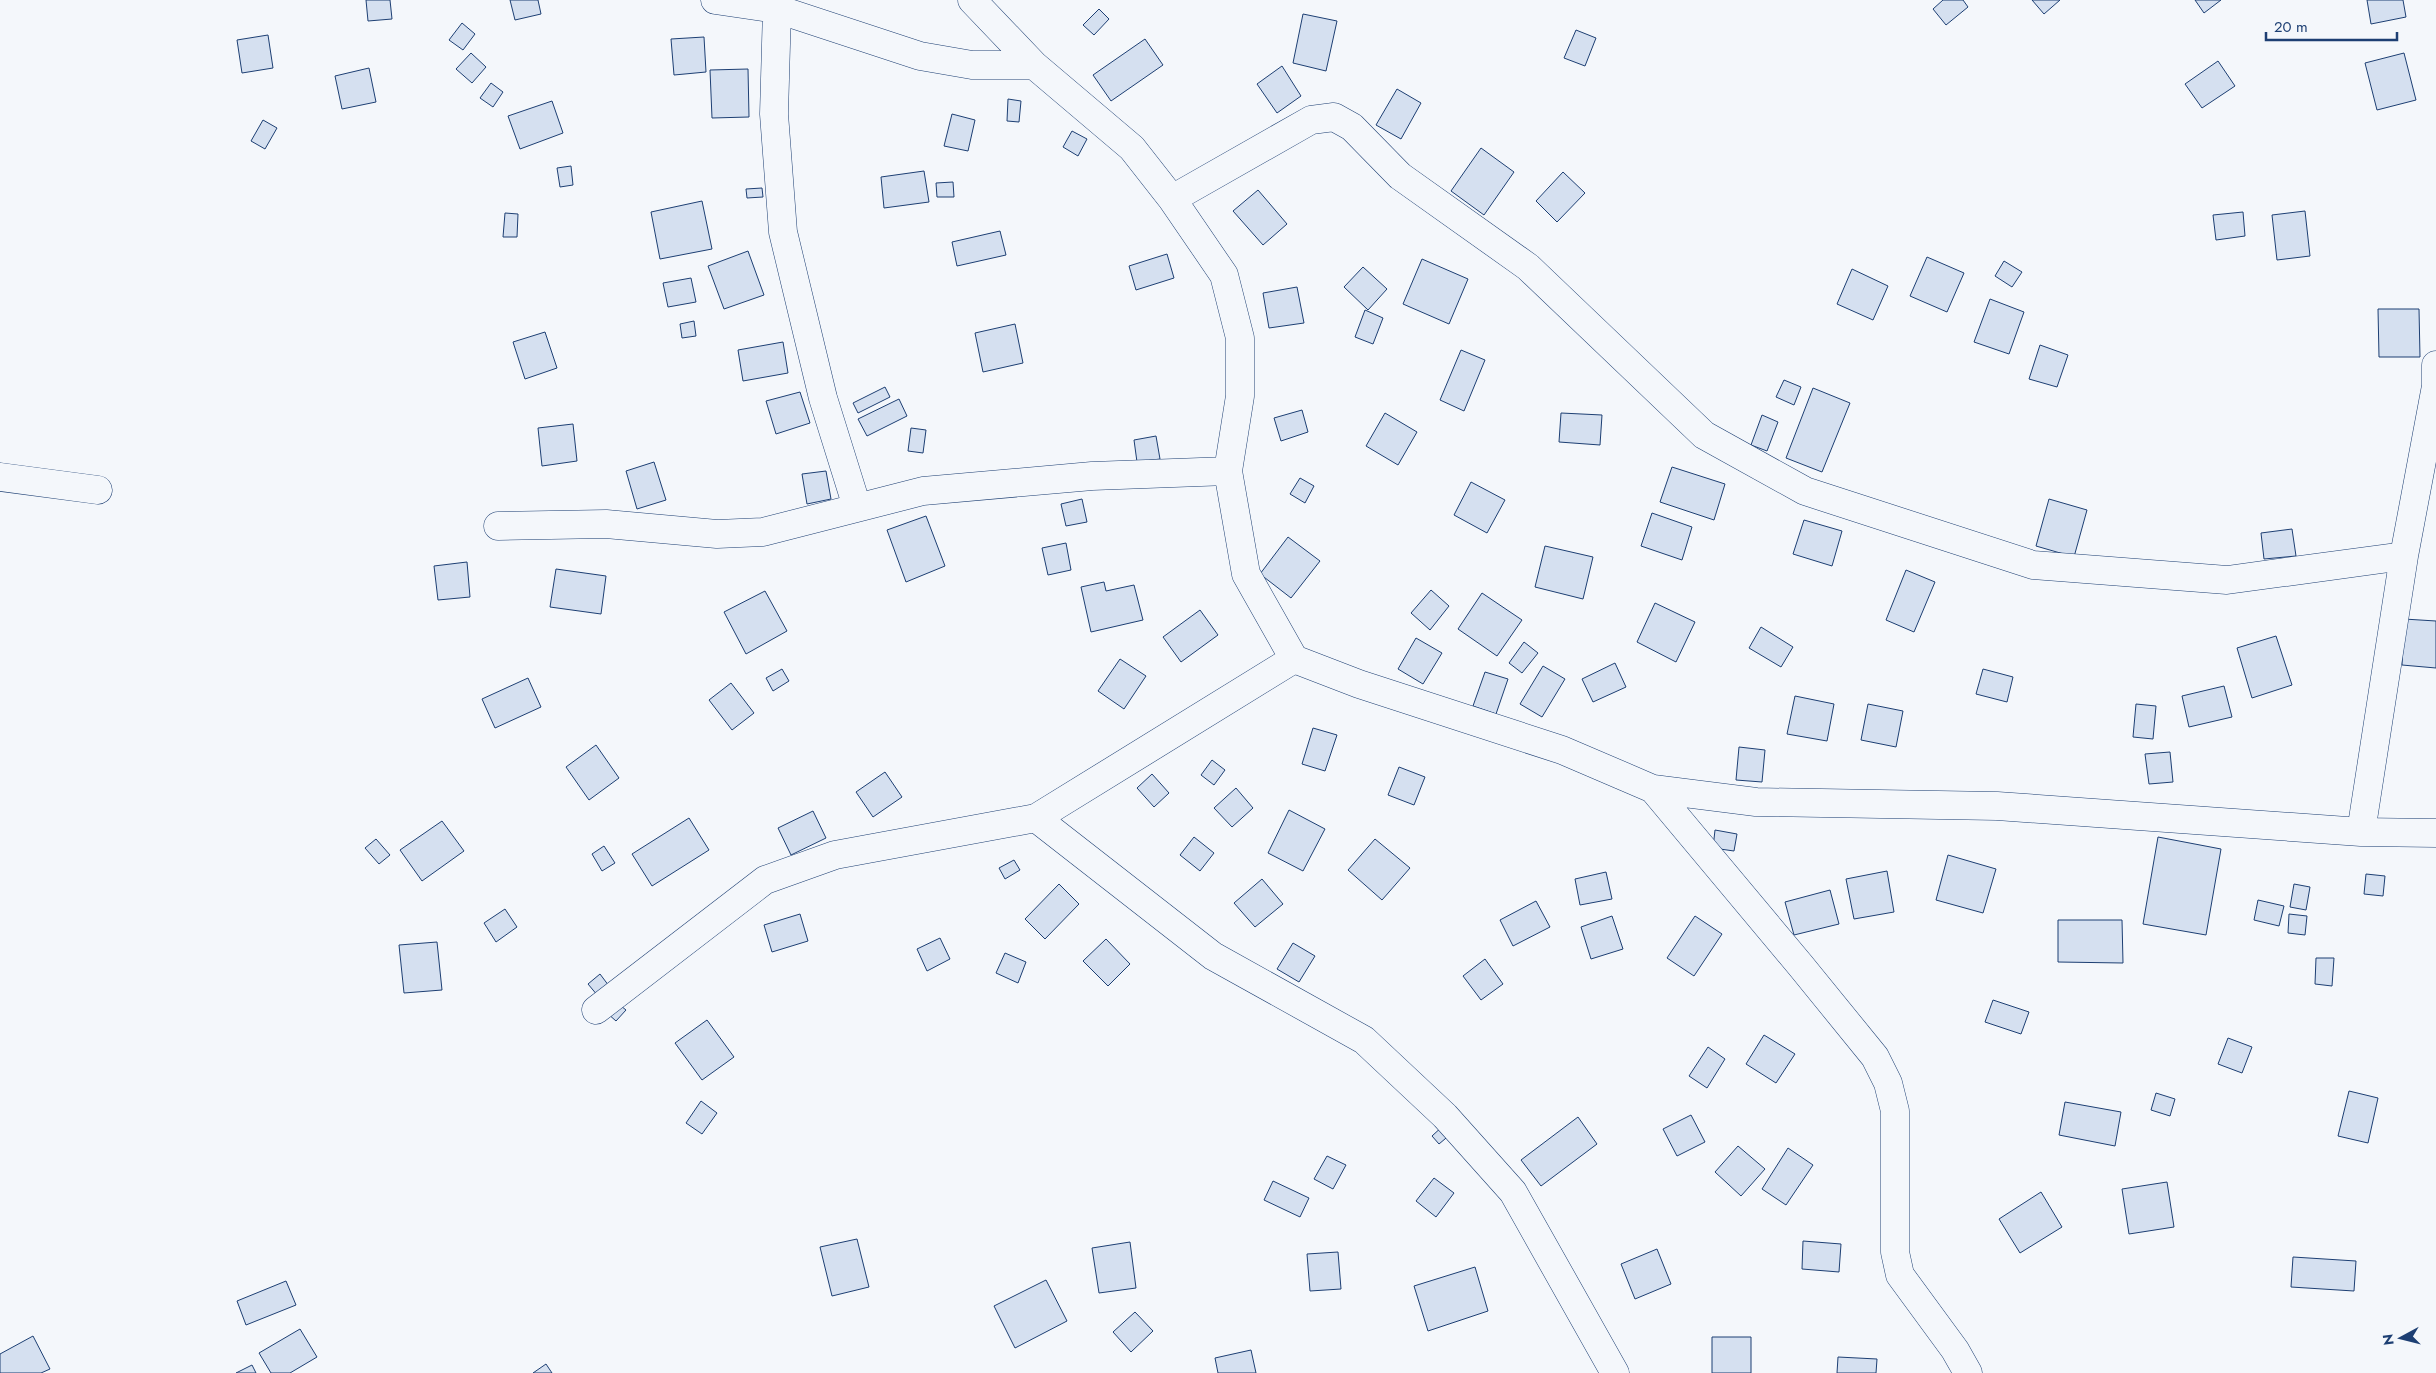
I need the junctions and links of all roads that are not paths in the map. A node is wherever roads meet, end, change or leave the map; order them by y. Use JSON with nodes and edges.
{"nodes":[{"id":1,"x":716,"y":0,"type":"edge"},
{"id":2,"x":972,"y":0,"type":"edge"},
{"id":3,"x":777,"y":9,"type":"junction"},
{"id":4,"x":1034,"y":66,"type":"junction"},
{"id":5,"x":1172,"y":199,"type":"junction"},
{"id":6,"x":2436,"y":365,"type":"edge"},
{"id":7,"x":1228,"y":471,"type":"junction"},
{"id":8,"x":0,"y":477,"type":"edge"},
{"id":9,"x":98,"y":490,"type":"dead end"},
{"id":10,"x":856,"y":507,"type":"junction"},
{"id":11,"x":498,"y":526,"type":"dead end"},
{"id":12,"x":2404,"y":556,"type":"junction"},
{"id":13,"x":1294,"y":659,"type":"junction"},
{"id":14,"x":1653,"y":789,"type":"junction"},
{"id":15,"x":1036,"y":818,"type":"junction"},
{"id":16,"x":2361,"y":832,"type":"junction"},
{"id":17,"x":2436,"y":833,"type":"edge"},
{"id":18,"x":596,"y":1010,"type":"dead end"},
{"id":19,"x":1615,"y":1373,"type":"edge"},
{"id":20,"x":1968,"y":1373,"type":"edge"}],
"edges":[{"from":1,"to":3,"type":"street"},
{"from":2,"to":4,"type":"street"},
{"from":3,"to":4,"type":"street"},
{"from":3,"to":10,"type":"street"},
{"from":4,"to":5,"type":"street"},
{"from":5,"to":7,"type":"street"},
{"from":5,"to":12,"type":"street"},
{"from":6,"to":12,"type":"street"},
{"from":7,"to":10,"type":"street"},
{"from":7,"to":13,"type":"street"},
{"from":8,"to":9,"type":"street"},
{"from":10,"to":11,"type":"street"},
{"from":12,"to":16,"type":"street"},
{"from":13,"to":14,"type":"street"},
{"from":13,"to":15,"type":"street"},
{"from":14,"to":16,"type":"street"},
{"from":14,"to":20,"type":"street"},
{"from":15,"to":18,"type":"street"},
{"from":15,"to":19,"type":"street"},
{"from":16,"to":17,"type":"street"}]}
